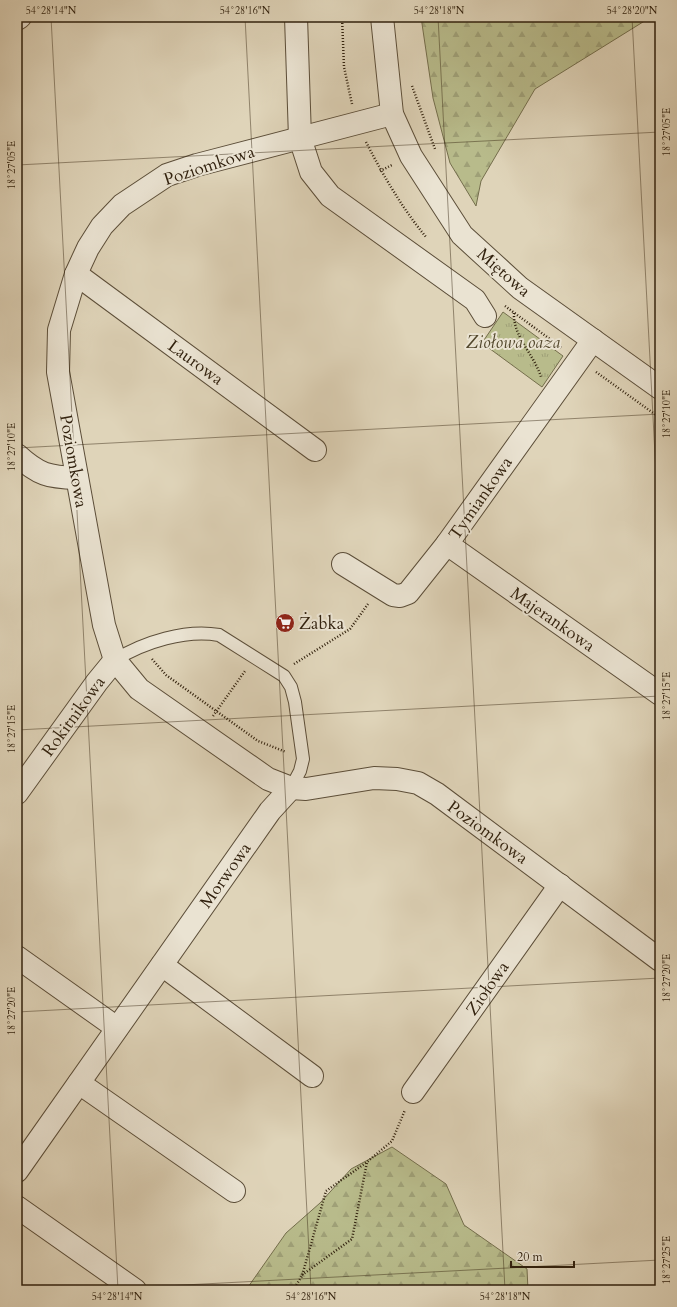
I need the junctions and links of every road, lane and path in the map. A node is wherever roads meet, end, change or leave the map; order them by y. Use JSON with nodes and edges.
{"nodes":[{"id":1,"x":20,"y":17,"type":"edge"},
{"id":2,"x":296,"y":17,"type":"edge"},
{"id":3,"x":382,"y":17,"type":"edge"},
{"id":4,"x":17,"y":19,"type":"edge"},
{"id":5,"x":410,"y":79,"type":"dead end"},
{"id":6,"x":392,"y":114,"type":"junction"},
{"id":7,"x":300,"y":138,"type":"junction"},
{"id":8,"x":436,"y":151,"type":"dead end"},
{"id":9,"x":76,"y":274,"type":"junction"},
{"id":10,"x":494,"y":310,"type":"joint"},
{"id":11,"x":514,"y":313,"type":"junction"},
{"id":12,"x":593,"y":340,"type":"junction"},
{"id":13,"x":578,"y":359,"type":"junction"},
{"id":14,"x":541,"y":383,"type":"dead end"},
{"id":15,"x":660,"y":388,"type":"edge"},
{"id":16,"x":660,"y":418,"type":"edge"},
{"id":17,"x":315,"y":450,"type":"dead end"},
{"id":18,"x":17,"y":455,"type":"edge"},
{"id":19,"x":77,"y":478,"type":"junction"},
{"id":20,"x":447,"y":544,"type":"junction"},
{"id":21,"x":343,"y":564,"type":"dead end"},
{"id":22,"x":380,"y":587,"type":"junction"},
{"id":23,"x":140,"y":646,"type":"junction"},
{"id":24,"x":255,"y":658,"type":"junction"},
{"id":25,"x":115,"y":660,"type":"junction"},
{"id":26,"x":284,"y":676,"type":"junction"},
{"id":27,"x":660,"y":694,"type":"edge"},
{"id":28,"x":217,"y":711,"type":"junction"},
{"id":29,"x":202,"y":733,"type":"junction"},
{"id":30,"x":303,"y":759,"type":"junction"},
{"id":31,"x":291,"y":788,"type":"junction"},
{"id":32,"x":17,"y":793,"type":"edge"},
{"id":33,"x":560,"y":885,"type":"junction"},
{"id":34,"x":17,"y":957,"type":"edge"},
{"id":35,"x":660,"y":960,"type":"edge"},
{"id":36,"x":162,"y":965,"type":"junction"},
{"id":37,"x":117,"y":1028,"type":"junction"},
{"id":38,"x":312,"y":1076,"type":"dead end"},
{"id":39,"x":79,"y":1083,"type":"junction"},
{"id":40,"x":413,"y":1092,"type":"joint"},
{"id":41,"x":367,"y":1162,"type":"junction"},
{"id":42,"x":17,"y":1171,"type":"edge"},
{"id":43,"x":234,"y":1191,"type":"dead end"},
{"id":44,"x":17,"y":1207,"type":"edge"},
{"id":45,"x":302,"y":1276,"type":"junction"},
{"id":46,"x":135,"y":1290,"type":"edge"},
{"id":47,"x":292,"y":1290,"type":"edge"}],
"edges":[{"from":1,"to":4,"type":"street"},
{"from":2,"to":7,"type":"street"},
{"from":3,"to":6,"type":"street","name":"Miętowa"},
{"from":5,"to":8,"type":"path"},
{"from":6,"to":7,"type":"street"},
{"from":6,"to":12,"type":"street","name":"Miętowa"},
{"from":7,"to":9,"type":"street","name":"Poziomkowa"},
{"from":7,"to":10,"type":"street"},
{"from":9,"to":17,"type":"street","name":"Laurowa"},
{"from":9,"to":19,"type":"street","name":"Poziomkowa"},
{"from":10,"to":11,"type":"path"},
{"from":11,"to":13,"type":"path"},
{"from":11,"to":14,"type":"path"},
{"from":12,"to":13,"type":"street","name":"Tymiankowa"},
{"from":12,"to":15,"type":"street","name":"Miętowa"},
{"from":13,"to":16,"type":"path"},
{"from":13,"to":20,"type":"street","name":"Tymiankowa"},
{"from":18,"to":19,"type":"street"},
{"from":19,"to":25,"type":"street","name":"Poziomkowa"},
{"from":20,"to":22,"type":"street","name":"Tymiankowa"},
{"from":20,"to":27,"type":"street","name":"Majerankowa"},
{"from":21,"to":22,"type":"street","name":"Tymiankowa"},
{"from":22,"to":26,"type":"path"},
{"from":23,"to":24,"type":"lane"},
{"from":23,"to":25,"type":"lane"},
{"from":23,"to":28,"type":"path"},
{"from":24,"to":26,"type":"lane"},
{"from":24,"to":28,"type":"path"},
{"from":25,"to":29,"type":"street","name":"Poziomkowa"},
{"from":25,"to":32,"type":"street","name":"Rokitnikowa"},
{"from":26,"to":30,"type":"lane"},
{"from":28,"to":29,"type":"path"},
{"from":28,"to":30,"type":"path"},
{"from":29,"to":31,"type":"street","name":"Poziomkowa"},
{"from":30,"to":31,"type":"lane"},
{"from":31,"to":33,"type":"street","name":"Poziomkowa"},
{"from":31,"to":36,"type":"street","name":"Morwowa"},
{"from":33,"to":35,"type":"street","name":"Poziomkowa"},
{"from":33,"to":40,"type":"street","name":"Ziołowa"},
{"from":34,"to":37,"type":"street"},
{"from":36,"to":37,"type":"street","name":"Morwowa"},
{"from":36,"to":38,"type":"street"},
{"from":37,"to":39,"type":"street","name":"Morwowa"},
{"from":39,"to":42,"type":"street","name":"Morwowa"},
{"from":39,"to":43,"type":"street"},
{"from":40,"to":41,"type":"path"},
{"from":41,"to":45,"type":"path"},
{"from":41,"to":45,"type":"path"},
{"from":44,"to":46,"type":"street"},
{"from":45,"to":47,"type":"path"}]}
